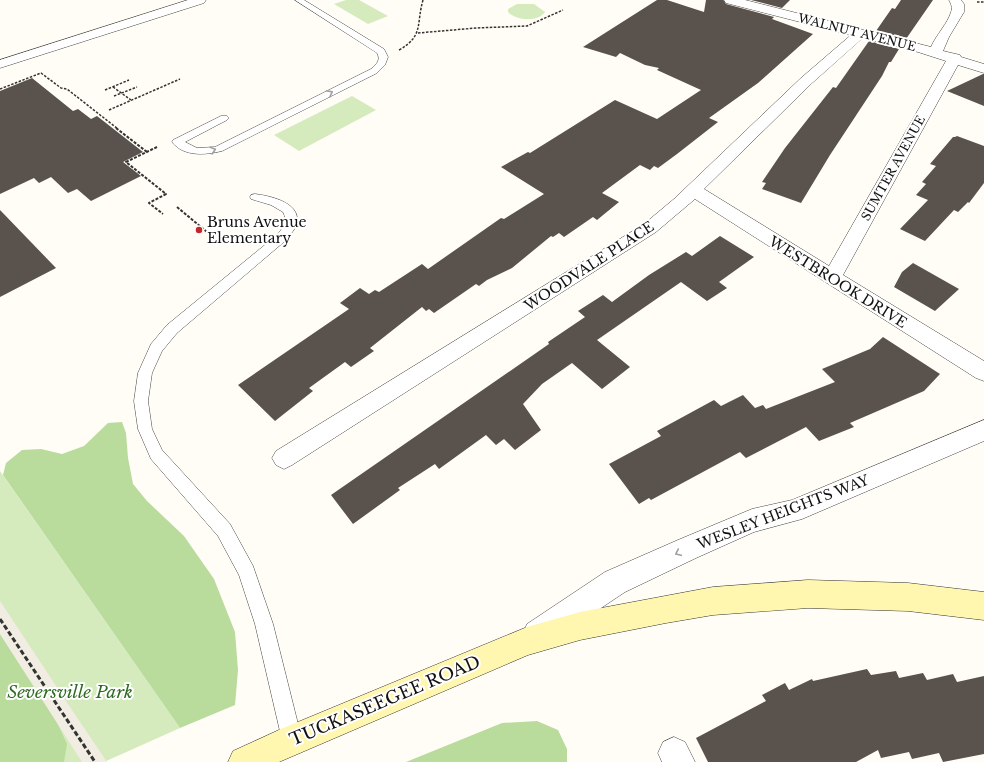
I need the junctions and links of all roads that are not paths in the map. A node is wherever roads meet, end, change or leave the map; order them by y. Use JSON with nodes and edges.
{"nodes":[{"id":1,"x":200,"y":0,"type":"edge"},
{"id":2,"x":299,"y":0,"type":"edge"},
{"id":3,"x":730,"y":0,"type":"edge"},
{"id":4,"x":955,"y":0,"type":"edge"},
{"id":5,"x":861,"y":33,"type":"junction"},
{"id":6,"x":936,"y":52,"type":"junction"},
{"id":7,"x":955,"y":58,"type":"junction"},
{"id":8,"x":0,"y":64,"type":"edge"},
{"id":9,"x":984,"y":69,"type":"edge"},
{"id":10,"x":224,"y":118,"type":"dead end"},
{"id":11,"x":693,"y":190,"type":"junction"},
{"id":12,"x":255,"y":197,"type":"dead end"},
{"id":13,"x":832,"y":278,"type":"junction"},
{"id":14,"x":984,"y":372,"type":"edge"},
{"id":15,"x":984,"y":430,"type":"edge"},
{"id":16,"x":284,"y":458,"type":"dead end"},
{"id":17,"x":984,"y":606,"type":"edge"},
{"id":18,"x":527,"y":641,"type":"junction"},
{"id":19,"x":292,"y":740,"type":"junction"},
{"id":20,"x":244,"y":762,"type":"edge"}],
"edges":[{"from":1,"to":8,"type":"street"},
{"from":10,"to":2,"type":"lane","one_way":true},
{"from":3,"to":5,"type":"street","name":"WALNUT AVENUE"},
{"from":4,"to":6,"type":"street"},
{"from":5,"to":6,"type":"street","name":"WALNUT AVENUE"},
{"from":5,"to":11,"type":"street","name":"WOODVALE PLACE"},
{"from":6,"to":7,"type":"street","name":"WALNUT AVENUE"},
{"from":7,"to":9,"type":"street","name":"WALNUT AVENUE"},
{"from":7,"to":13,"type":"street","name":"SUMTER AVENUE"},
{"from":11,"to":13,"type":"street","name":"WESTBROOK DRIVE"},
{"from":11,"to":16,"type":"street","name":"WOODVALE PLACE"},
{"from":12,"to":19,"type":"lane"},
{"from":13,"to":14,"type":"street","name":"WESTBROOK DRIVE"},
{"from":15,"to":18,"type":"street","name":"WESLEY HEIGHTS WAY","one_way":true},
{"from":17,"to":18,"type":"main road","name":"TUCKASEEGEE ROAD"},
{"from":18,"to":19,"type":"main road","name":"TUCKASEEGEE ROAD"},
{"from":19,"to":20,"type":"main road","name":"TUCKASEEGEE ROAD"}]}
